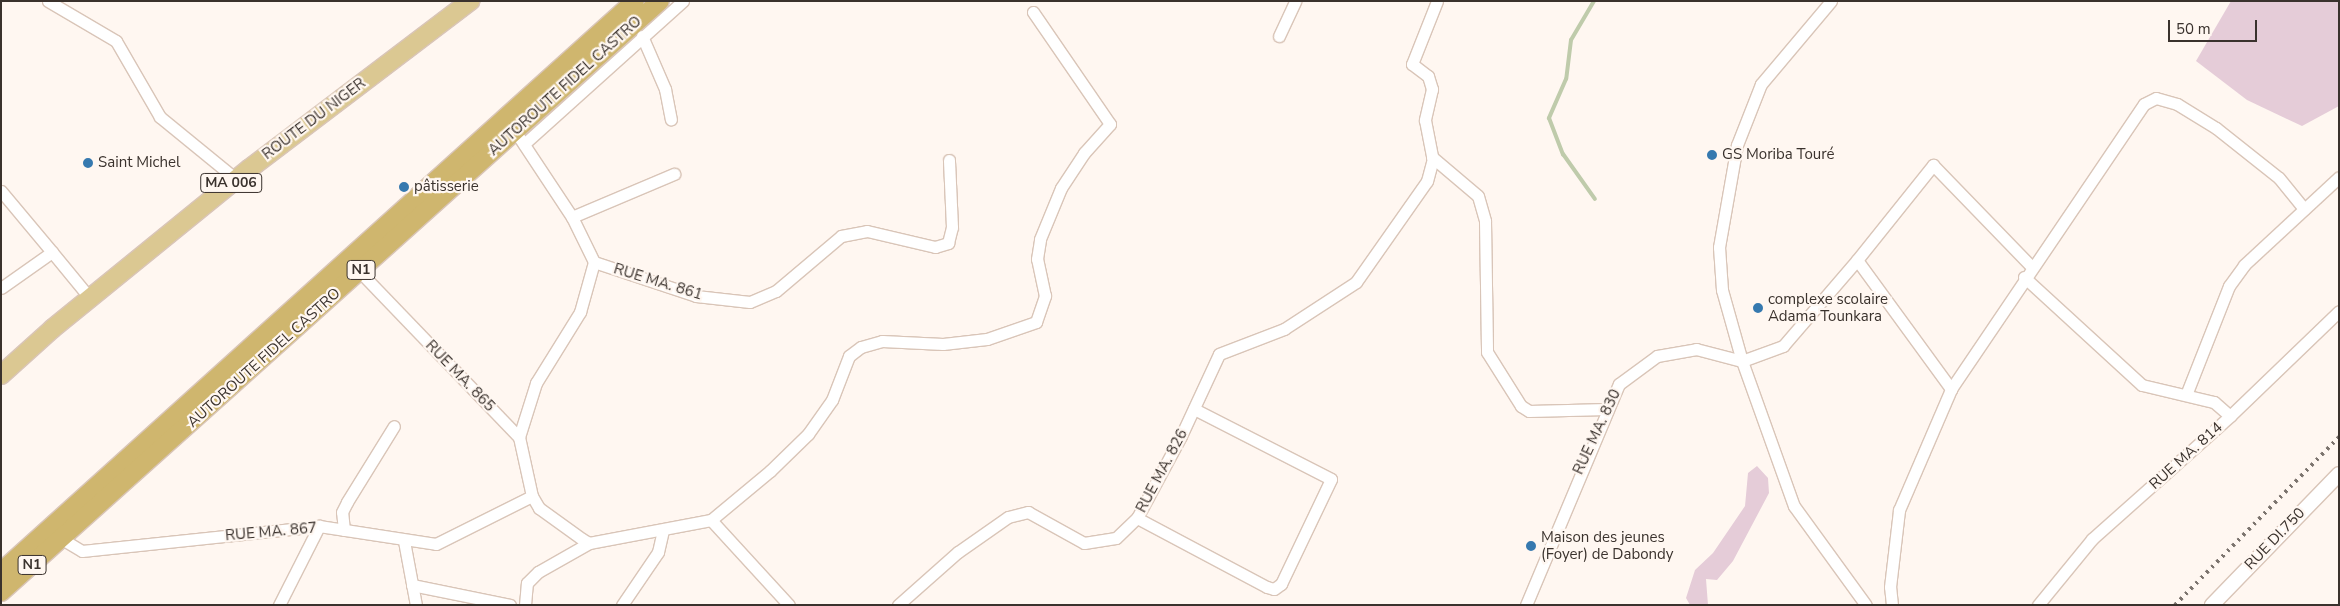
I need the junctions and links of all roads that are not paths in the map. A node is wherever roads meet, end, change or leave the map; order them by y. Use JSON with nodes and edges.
{"nodes":[{"id":1,"x":48,"y":1,"type":"edge"},
{"id":2,"x":470,"y":1,"type":"edge"},
{"id":3,"x":635,"y":1,"type":"edge"},
{"id":4,"x":660,"y":1,"type":"edge"},
{"id":5,"x":682,"y":1,"type":"edge"},
{"id":6,"x":1295,"y":1,"type":"edge"},
{"id":7,"x":1437,"y":1,"type":"edge"},
{"id":8,"x":1831,"y":1,"type":"edge"},
{"id":9,"x":1033,"y":12,"type":"dead end"},
{"id":10,"x":642,"y":36,"type":"junction"},
{"id":11,"x":1279,"y":36,"type":"dead end"},
{"id":12,"x":671,"y":120,"type":"dead end"},
{"id":13,"x":519,"y":138,"type":"junction"},
{"id":14,"x":1433,"y":159,"type":"junction"},
{"id":15,"x":949,"y":160,"type":"dead end"},
{"id":16,"x":674,"y":174,"type":"dead end"},
{"id":17,"x":2339,"y":176,"type":"edge"},
{"id":18,"x":236,"y":179,"type":"junction"},
{"id":19,"x":1,"y":191,"type":"edge"},
{"id":20,"x":2304,"y":209,"type":"junction"},
{"id":21,"x":572,"y":217,"type":"junction"},
{"id":22,"x":52,"y":252,"type":"junction"},
{"id":23,"x":1857,"y":260,"type":"junction"},
{"id":24,"x":594,"y":262,"type":"junction"},
{"id":25,"x":2031,"y":266,"type":"junction"},
{"id":26,"x":360,"y":272,"type":"junction"},
{"id":27,"x":2024,"y":277,"type":"junction"},
{"id":28,"x":1,"y":288,"type":"edge"},
{"id":29,"x":90,"y":297,"type":"junction"},
{"id":30,"x":2339,"y":311,"type":"edge"},
{"id":31,"x":1742,"y":361,"type":"junction"},
{"id":32,"x":1,"y":375,"type":"edge"},
{"id":33,"x":1951,"y":390,"type":"junction"},
{"id":34,"x":2186,"y":395,"type":"junction"},
{"id":35,"x":1194,"y":408,"type":"junction"},
{"id":36,"x":1607,"y":409,"type":"junction"},
{"id":37,"x":2230,"y":416,"type":"junction"},
{"id":38,"x":394,"y":426,"type":"dead end"},
{"id":39,"x":518,"y":437,"type":"junction"},
{"id":40,"x":2339,"y":474,"type":"edge"},
{"id":41,"x":532,"y":496,"type":"junction"},
{"id":42,"x":1137,"y":518,"type":"junction"},
{"id":43,"x":710,"y":520,"type":"junction"},
{"id":44,"x":319,"y":526,"type":"junction"},
{"id":45,"x":344,"y":530,"type":"junction"},
{"id":46,"x":663,"y":531,"type":"junction"},
{"id":47,"x":62,"y":539,"type":"junction"},
{"id":48,"x":404,"y":541,"type":"junction"},
{"id":49,"x":589,"y":543,"type":"junction"},
{"id":50,"x":8,"y":576,"type":"edge"},
{"id":51,"x":412,"y":585,"type":"junction"},
{"id":52,"x":1,"y":592,"type":"edge"},
{"id":53,"x":1,"y":598,"type":"edge"},
{"id":54,"x":280,"y":605,"type":"edge"},
{"id":55,"x":416,"y":605,"type":"edge"},
{"id":56,"x":510,"y":605,"type":"edge"},
{"id":57,"x":525,"y":605,"type":"edge"},
{"id":58,"x":622,"y":605,"type":"edge"},
{"id":59,"x":789,"y":605,"type":"edge"},
{"id":60,"x":898,"y":605,"type":"edge"},
{"id":61,"x":1526,"y":605,"type":"edge"},
{"id":62,"x":1866,"y":605,"type":"edge"},
{"id":63,"x":1892,"y":605,"type":"edge"},
{"id":64,"x":2038,"y":605,"type":"edge"},
{"id":65,"x":2212,"y":605,"type":"edge"}],
"edges":[{"from":1,"to":18,"type":"street"},
{"from":2,"to":18,"type":"main road","name":"ROUTE DU NIGER","number":"MA 006"},
{"from":3,"to":50,"type":"highway","name":"AUTOROUTE FIDEL CASTRO","number":"N1"},
{"from":4,"to":13,"type":"highway","name":"AUTOROUTE FIDEL CASTRO","number":"N1"},
{"from":5,"to":10,"type":"street"},
{"from":6,"to":11,"type":"street"},
{"from":7,"to":14,"type":"street"},
{"from":8,"to":31,"type":"street"},
{"from":9,"to":43,"type":"street"},
{"from":10,"to":12,"type":"street"},
{"from":10,"to":13,"type":"street"},
{"from":13,"to":21,"type":"street","name":"RUE MA. 861"},
{"from":13,"to":26,"type":"highway","name":"AUTOROUTE FIDEL CASTRO","number":"N1"},
{"from":14,"to":35,"type":"street","name":"RUE MA. 826"},
{"from":14,"to":36,"type":"street"},
{"from":15,"to":24,"type":"street","name":"RUE MA. 861"},
{"from":16,"to":21,"type":"street"},
{"from":17,"to":20,"type":"street"},
{"from":18,"to":29,"type":"main road","name":"ROUTE DU NIGER","number":"MA 006"},
{"from":19,"to":22,"type":"street"},
{"from":20,"to":25,"type":"street"},
{"from":20,"to":34,"type":"street"},
{"from":21,"to":24,"type":"street","name":"RUE MA. 861"},
{"from":22,"to":28,"type":"street"},
{"from":22,"to":29,"type":"street"},
{"from":23,"to":25,"type":"street"},
{"from":23,"to":31,"type":"street"},
{"from":23,"to":33,"type":"street"},
{"from":24,"to":39,"type":"street"},
{"from":25,"to":27,"type":"street"},
{"from":26,"to":39,"type":"street","name":"RUE MA. 865"},
{"from":26,"to":47,"type":"highway","name":"AUTOROUTE FIDEL CASTRO","number":"N1"},
{"from":27,"to":33,"type":"street"},
{"from":27,"to":34,"type":"street"},
{"from":29,"to":32,"type":"main road","name":"ROUTE DU NIGER","number":"MA 006"},
{"from":30,"to":37,"type":"street","name":"RUE MA. 814"},
{"from":31,"to":36,"type":"street","name":"RUE MA. 830"},
{"from":31,"to":62,"type":"street"},
{"from":33,"to":63,"type":"street"},
{"from":34,"to":37,"type":"street"},
{"from":35,"to":42,"type":"street","name":"RUE MA. 826"},
{"from":35,"to":42,"type":"street"},
{"from":36,"to":61,"type":"street","name":"RUE MA. 830"},
{"from":37,"to":64,"type":"street","name":"RUE MA. 814"},
{"from":38,"to":45,"type":"street"},
{"from":39,"to":41,"type":"street"},
{"from":40,"to":65,"type":"street","name":"RUE DI.750"},
{"from":41,"to":48,"type":"street","name":"RUE MA. 867"},
{"from":41,"to":49,"type":"street"},
{"from":42,"to":60,"type":"street","name":"RUE MA. 826"},
{"from":43,"to":46,"type":"street"},
{"from":43,"to":59,"type":"street"},
{"from":44,"to":45,"type":"street","name":"RUE MA. 867"},
{"from":44,"to":47,"type":"street","name":"RUE MA. 867"},
{"from":44,"to":54,"type":"street"},
{"from":45,"to":48,"type":"street","name":"RUE MA. 867"},
{"from":46,"to":49,"type":"street"},
{"from":46,"to":58,"type":"street"},
{"from":47,"to":50,"type":"highway","name":"AUTOROUTE FIDEL CASTRO","number":"N1"},
{"from":48,"to":51,"type":"street"},
{"from":49,"to":57,"type":"street"},
{"from":50,"to":52,"type":"highway","name":"AUTOROUTE FIDEL CASTRO","number":"N1"},
{"from":50,"to":53,"type":"highway"},
{"from":51,"to":55,"type":"street"},
{"from":51,"to":56,"type":"street"}]}
